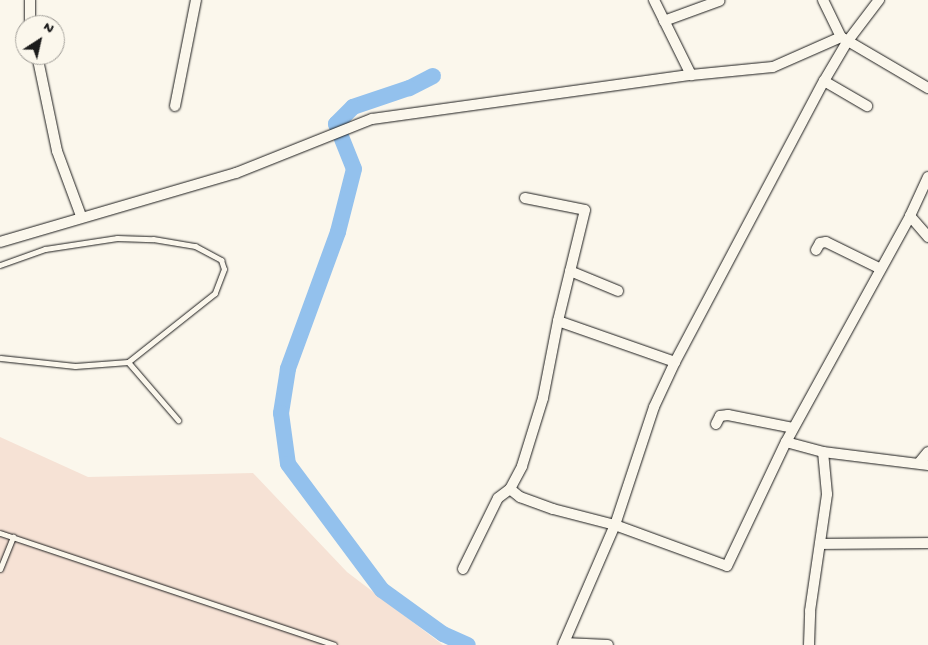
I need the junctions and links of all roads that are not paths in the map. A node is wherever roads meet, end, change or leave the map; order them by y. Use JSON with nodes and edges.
{"nodes":[{"id":1,"x":30,"y":0,"type":"edge"},
{"id":2,"x":196,"y":0,"type":"edge"},
{"id":3,"x":654,"y":0,"type":"edge"},
{"id":4,"x":823,"y":0,"type":"edge"},
{"id":5,"x":879,"y":0,"type":"edge"},
{"id":6,"x":719,"y":1,"type":"edge"},
{"id":7,"x":30,"y":15,"type":"edge"},
{"id":8,"x":664,"y":21,"type":"junction"},
{"id":9,"x":844,"y":39,"type":"junction"},
{"id":10,"x":39,"y":65,"type":"edge"},
{"id":11,"x":691,"y":75,"type":"junction"},
{"id":12,"x":824,"y":81,"type":"junction"},
{"id":13,"x":928,"y":87,"type":"edge"},
{"id":14,"x":174,"y":106,"type":"dead end"},
{"id":15,"x":867,"y":106,"type":"dead end"},
{"id":16,"x":928,"y":177,"type":"edge"},
{"id":17,"x":525,"y":198,"type":"dead end"},
{"id":18,"x":81,"y":216,"type":"junction"},
{"id":19,"x":910,"y":216,"type":"junction"},
{"id":20,"x":928,"y":237,"type":"edge"},
{"id":21,"x":0,"y":242,"type":"edge"},
{"id":22,"x":816,"y":250,"type":"dead end"},
{"id":23,"x":0,"y":265,"type":"edge"},
{"id":24,"x":879,"y":268,"type":"junction"},
{"id":25,"x":570,"y":271,"type":"junction"},
{"id":26,"x":618,"y":290,"type":"dead end"},
{"id":27,"x":558,"y":321,"type":"junction"},
{"id":28,"x":0,"y":358,"type":"edge"},
{"id":29,"x":128,"y":362,"type":"junction"},
{"id":30,"x":675,"y":362,"type":"junction"},
{"id":31,"x":178,"y":420,"type":"dead end"},
{"id":32,"x":716,"y":424,"type":"dead end"},
{"id":33,"x":793,"y":428,"type":"junction"},
{"id":34,"x":786,"y":442,"type":"junction"},
{"id":35,"x":823,"y":452,"type":"junction"},
{"id":36,"x":928,"y":452,"type":"edge"},
{"id":37,"x":923,"y":464,"type":"edge"},
{"id":38,"x":510,"y":489,"type":"junction"},
{"id":39,"x":615,"y":525,"type":"junction"},
{"id":40,"x":0,"y":533,"type":"edge"},
{"id":41,"x":13,"y":536,"type":"junction"},
{"id":42,"x":928,"y":543,"type":"edge"},
{"id":43,"x":820,"y":544,"type":"junction"},
{"id":44,"x":0,"y":569,"type":"edge"},
{"id":45,"x":463,"y":569,"type":"dead end"},
{"id":46,"x":563,"y":644,"type":"edge"},
{"id":47,"x":334,"y":645,"type":"edge"},
{"id":48,"x":608,"y":645,"type":"edge"},
{"id":49,"x":809,"y":645,"type":"edge"}],
"edges":[{"from":1,"to":7,"type":"street"},
{"from":2,"to":14,"type":"street"},
{"from":3,"to":8,"type":"street"},
{"from":4,"to":9,"type":"street"},
{"from":5,"to":9,"type":"street"},
{"from":6,"to":8,"type":"street"},
{"from":8,"to":11,"type":"street"},
{"from":9,"to":11,"type":"street"},
{"from":9,"to":12,"type":"street"},
{"from":9,"to":13,"type":"street"},
{"from":10,"to":18,"type":"street"},
{"from":11,"to":18,"type":"street"},
{"from":12,"to":15,"type":"street"},
{"from":12,"to":30,"type":"street"},
{"from":16,"to":19,"type":"street"},
{"from":17,"to":25,"type":"street"},
{"from":18,"to":21,"type":"street"},
{"from":19,"to":20,"type":"street"},
{"from":19,"to":24,"type":"street"},
{"from":22,"to":24,"type":"street"},
{"from":23,"to":29,"type":"lane"},
{"from":24,"to":33,"type":"street"},
{"from":25,"to":26,"type":"street"},
{"from":25,"to":27,"type":"street"},
{"from":27,"to":30,"type":"street"},
{"from":27,"to":38,"type":"street"},
{"from":28,"to":29,"type":"lane"},
{"from":29,"to":31,"type":"lane"},
{"from":30,"to":39,"type":"street"},
{"from":32,"to":33,"type":"street"},
{"from":33,"to":34,"type":"street"},
{"from":34,"to":35,"type":"street"},
{"from":34,"to":39,"type":"street"},
{"from":35,"to":37,"type":"street"},
{"from":35,"to":43,"type":"street"},
{"from":36,"to":37,"type":"street"},
{"from":38,"to":39,"type":"street"},
{"from":38,"to":45,"type":"street"},
{"from":39,"to":46,"type":"street"},
{"from":40,"to":41,"type":"lane"},
{"from":41,"to":44,"type":"lane"},
{"from":41,"to":47,"type":"lane"},
{"from":42,"to":43,"type":"street"},
{"from":43,"to":49,"type":"street"},
{"from":46,"to":48,"type":"street"}]}
